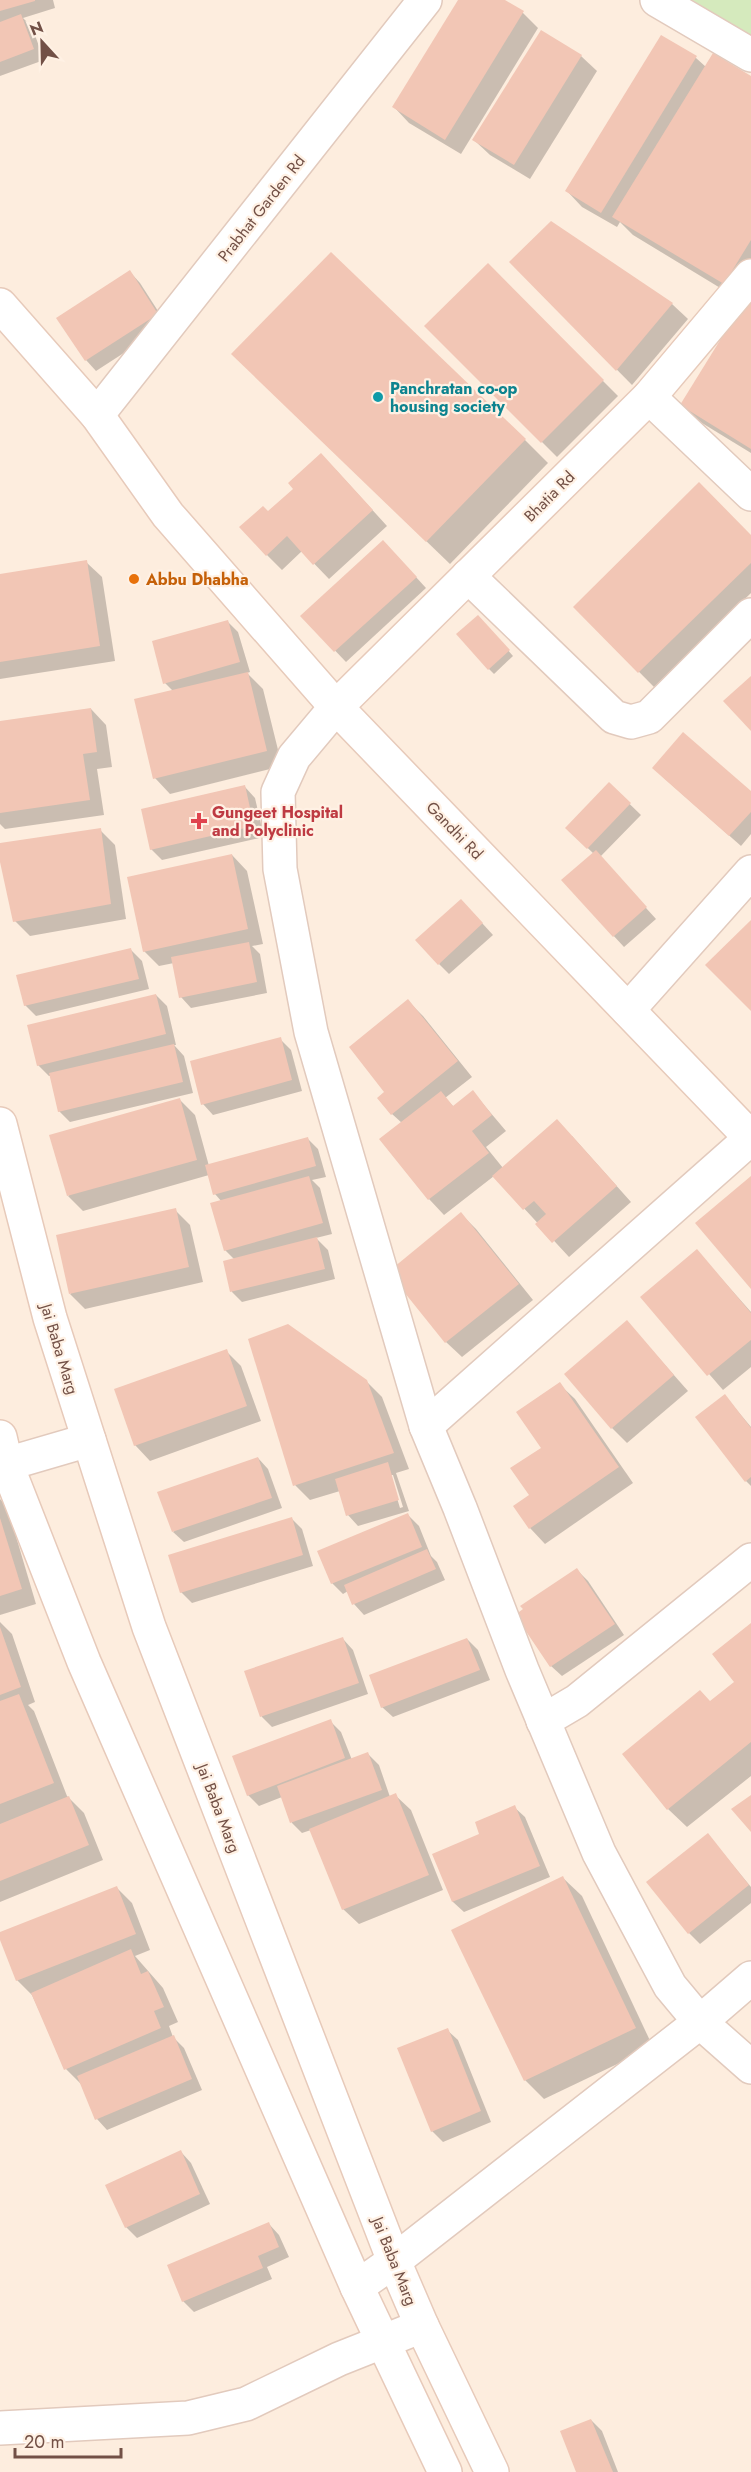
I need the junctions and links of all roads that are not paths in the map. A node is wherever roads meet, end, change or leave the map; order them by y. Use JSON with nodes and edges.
{"nodes":[{"id":1,"x":425,"y":0,"type":"edge"},
{"id":2,"x":657,"y":0,"type":"edge"},
{"id":3,"x":751,"y":55,"type":"edge"},
{"id":4,"x":751,"y":276,"type":"edge"},
{"id":5,"x":0,"y":305,"type":"edge"},
{"id":6,"x":649,"y":397,"type":"junction"},
{"id":7,"x":97,"y":415,"type":"junction"},
{"id":8,"x":751,"y":494,"type":"edge"},
{"id":9,"x":468,"y":576,"type":"junction"},
{"id":10,"x":751,"y":615,"type":"edge"},
{"id":11,"x":336,"y":707,"type":"junction"},
{"id":12,"x":751,"y":872,"type":"edge"},
{"id":13,"x":628,"y":1010,"type":"junction"},
{"id":14,"x":0,"y":1124,"type":"edge"},
{"id":15,"x":751,"y":1138,"type":"edge"},
{"id":16,"x":426,"y":1426,"type":"junction"},
{"id":17,"x":88,"y":1440,"type":"junction"},
{"id":18,"x":2,"y":1456,"type":"edge"},
{"id":19,"x":751,"y":1560,"type":"edge"},
{"id":20,"x":543,"y":1721,"type":"junction"},
{"id":21,"x":751,"y":1978,"type":"edge"},
{"id":22,"x":700,"y":2022,"type":"junction"},
{"id":23,"x":751,"y":2067,"type":"edge"},
{"id":24,"x":394,"y":2261,"type":"junction"},
{"id":25,"x":357,"y":2287,"type":"junction"},
{"id":26,"x":422,"y":2326,"type":"junction"},
{"id":27,"x":383,"y":2341,"type":"junction"},
{"id":28,"x":0,"y":2428,"type":"edge"},
{"id":29,"x":445,"y":2472,"type":"edge"},
{"id":30,"x":492,"y":2472,"type":"edge"}],
"edges":[{"from":1,"to":7,"type":"street","name":"Prabhat Garden Rd"},
{"from":2,"to":3,"type":"street"},
{"from":4,"to":6,"type":"street","name":"Bhatia Rd"},
{"from":5,"to":7,"type":"street","name":"Gandhi Rd"},
{"from":6,"to":8,"type":"street"},
{"from":6,"to":9,"type":"street","name":"Bhatia Rd"},
{"from":7,"to":11,"type":"street","name":"Gandhi Rd"},
{"from":9,"to":10,"type":"street"},
{"from":9,"to":11,"type":"street","name":"Bhatia Rd"},
{"from":11,"to":13,"type":"street","name":"Gandhi Rd"},
{"from":11,"to":16,"type":"street","name":"Bhatia Rd"},
{"from":12,"to":13,"type":"street"},
{"from":13,"to":15,"type":"street","name":"Gandhi Rd"},
{"from":14,"to":17,"type":"street","name":"Jai Baba Marg"},
{"from":15,"to":16,"type":"street"},
{"from":16,"to":20,"type":"street","name":"Bhatia Rd"},
{"from":17,"to":18,"type":"street"},
{"from":17,"to":24,"type":"street","name":"Jai Baba Marg"},
{"from":18,"to":25,"type":"street"},
{"from":19,"to":20,"type":"street"},
{"from":20,"to":22,"type":"street","name":"Bhatia Rd"},
{"from":21,"to":22,"type":"street"},
{"from":22,"to":23,"type":"street","name":"Bhatia Rd"},
{"from":22,"to":24,"type":"street"},
{"from":24,"to":25,"type":"street"},
{"from":24,"to":26,"type":"street","name":"Jai Baba Marg"},
{"from":25,"to":27,"type":"street"},
{"from":26,"to":27,"type":"street"},
{"from":26,"to":30,"type":"street","name":"Jai Baba Marg"},
{"from":27,"to":28,"type":"street"},
{"from":27,"to":29,"type":"street"}]}
